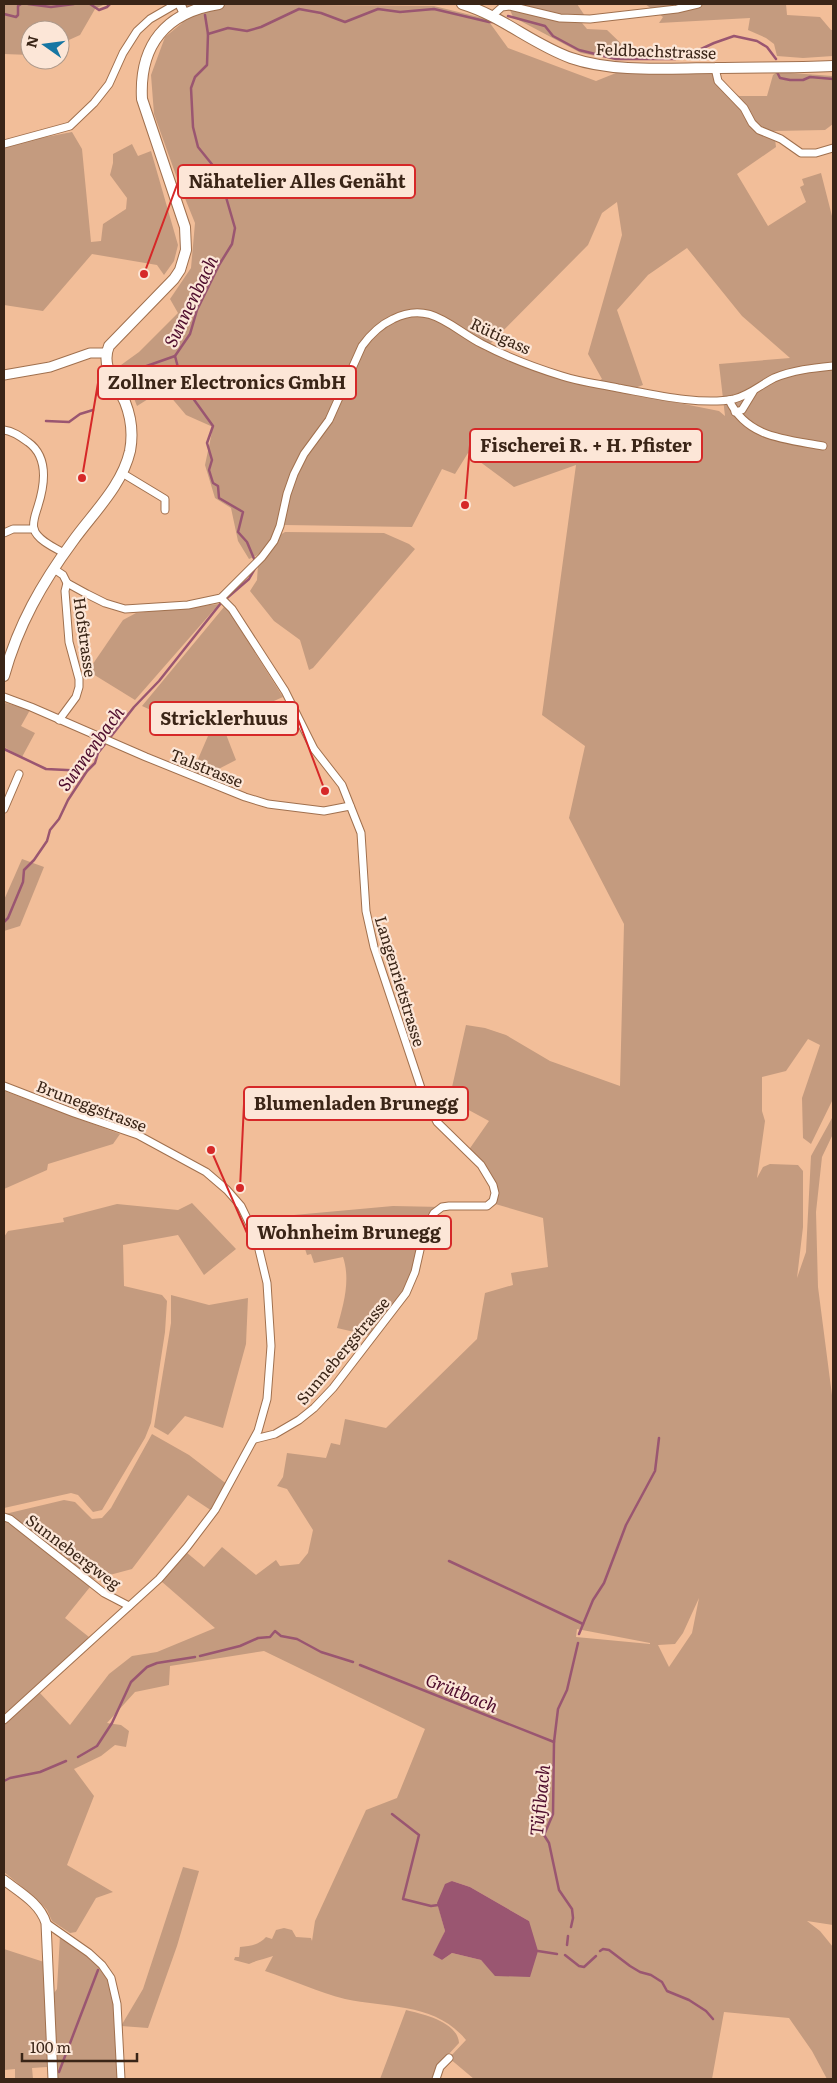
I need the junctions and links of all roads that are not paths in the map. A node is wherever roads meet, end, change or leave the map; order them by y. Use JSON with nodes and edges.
{"nodes":[{"id":1,"x":219,"y":4,"type":"edge"},
{"id":2,"x":462,"y":4,"type":"edge"},
{"id":3,"x":698,"y":4,"type":"edge"},
{"id":4,"x":180,"y":7,"type":"edge"},
{"id":5,"x":493,"y":15,"type":"junction"},
{"id":6,"x":833,"y":66,"type":"edge"},
{"id":7,"x":715,"y":68,"type":"junction"},
{"id":8,"x":4,"y":144,"type":"edge"},
{"id":9,"x":833,"y":148,"type":"edge"},
{"id":10,"x":106,"y":353,"type":"junction"},
{"id":11,"x":833,"y":366,"type":"edge"},
{"id":12,"x":4,"y":376,"type":"edge"},
{"id":13,"x":753,"y":392,"type":"junction"},
{"id":14,"x":729,"y":400,"type":"junction"},
{"id":15,"x":735,"y":412,"type":"junction"},
{"id":16,"x":4,"y":430,"type":"edge"},
{"id":17,"x":823,"y":446,"type":"dead end"},
{"id":18,"x":122,"y":473,"type":"junction"},
{"id":19,"x":165,"y":510,"type":"dead end"},
{"id":20,"x":34,"y":529,"type":"junction"},
{"id":21,"x":4,"y":534,"type":"edge"},
{"id":22,"x":64,"y":553,"type":"junction"},
{"id":23,"x":54,"y":569,"type":"junction"},
{"id":24,"x":67,"y":583,"type":"junction"},
{"id":25,"x":221,"y":598,"type":"junction"},
{"id":26,"x":4,"y":676,"type":"edge"},
{"id":27,"x":4,"y":697,"type":"edge"},
{"id":28,"x":59,"y":720,"type":"junction"},
{"id":29,"x":19,"y":774,"type":"dead end"},
{"id":30,"x":350,"y":806,"type":"junction"},
{"id":31,"x":4,"y":809,"type":"edge"},
{"id":32,"x":4,"y":1086,"type":"edge"},
{"id":33,"x":442,"y":1207,"type":"joint"},
{"id":34,"x":255,"y":1439,"type":"junction"},
{"id":35,"x":4,"y":1517,"type":"edge"},
{"id":36,"x":129,"y":1606,"type":"junction"},
{"id":37,"x":4,"y":1720,"type":"edge"},
{"id":38,"x":4,"y":1880,"type":"edge"},
{"id":39,"x":46,"y":1923,"type":"junction"},
{"id":40,"x":449,"y":2058,"type":"dead end"},
{"id":41,"x":53,"y":2079,"type":"edge"},
{"id":42,"x":121,"y":2079,"type":"edge"},
{"id":43,"x":436,"y":2079,"type":"edge"}],
"edges":[{"from":1,"to":4,"type":"main road"},
{"from":2,"to":5,"type":"main road","name":"Feldbachstrasse"},
{"from":3,"to":5,"type":"street"},
{"from":4,"to":8,"type":"street"},
{"from":4,"to":10,"type":"main road"},
{"from":5,"to":7,"type":"main road","name":"Feldbachstrasse"},
{"from":6,"to":7,"type":"main road","name":"Feldbachstrasse"},
{"from":7,"to":9,"type":"street"},
{"from":10,"to":12,"type":"street"},
{"from":10,"to":18,"type":"main road"},
{"from":11,"to":13,"type":"street","name":"Rütigass"},
{"from":13,"to":14,"type":"street","name":"Rütigass"},
{"from":13,"to":15,"type":"street"},
{"from":14,"to":15,"type":"street"},
{"from":14,"to":25,"type":"street","name":"Rütigass"},
{"from":15,"to":17,"type":"street"},
{"from":16,"to":20,"type":"street"},
{"from":18,"to":19,"type":"street"},
{"from":18,"to":22,"type":"main road"},
{"from":20,"to":21,"type":"street"},
{"from":20,"to":22,"type":"street"},
{"from":22,"to":23,"type":"main road"},
{"from":23,"to":24,"type":"street"},
{"from":23,"to":26,"type":"main road"},
{"from":24,"to":25,"type":"street"},
{"from":24,"to":28,"type":"street","name":"Hofstrasse"},
{"from":25,"to":30,"type":"street","name":"Langenrietstrasse"},
{"from":27,"to":28,"type":"street","name":"Talstrasse"},
{"from":28,"to":30,"type":"street","name":"Talstrasse"},
{"from":29,"to":31,"type":"street"},
{"from":30,"to":33,"type":"street","name":"Langenrietstrasse"},
{"from":32,"to":34,"type":"street","name":"Bruneggstrasse"},
{"from":33,"to":34,"type":"street","name":"Sunnebergstrasse"},
{"from":34,"to":36,"type":"street"},
{"from":35,"to":36,"type":"street","name":"Sunnebergweg"},
{"from":36,"to":37,"type":"street"},
{"from":38,"to":39,"type":"street"},
{"from":39,"to":41,"type":"street"},
{"from":39,"to":42,"type":"street"},
{"from":40,"to":43,"type":"street"}]}
